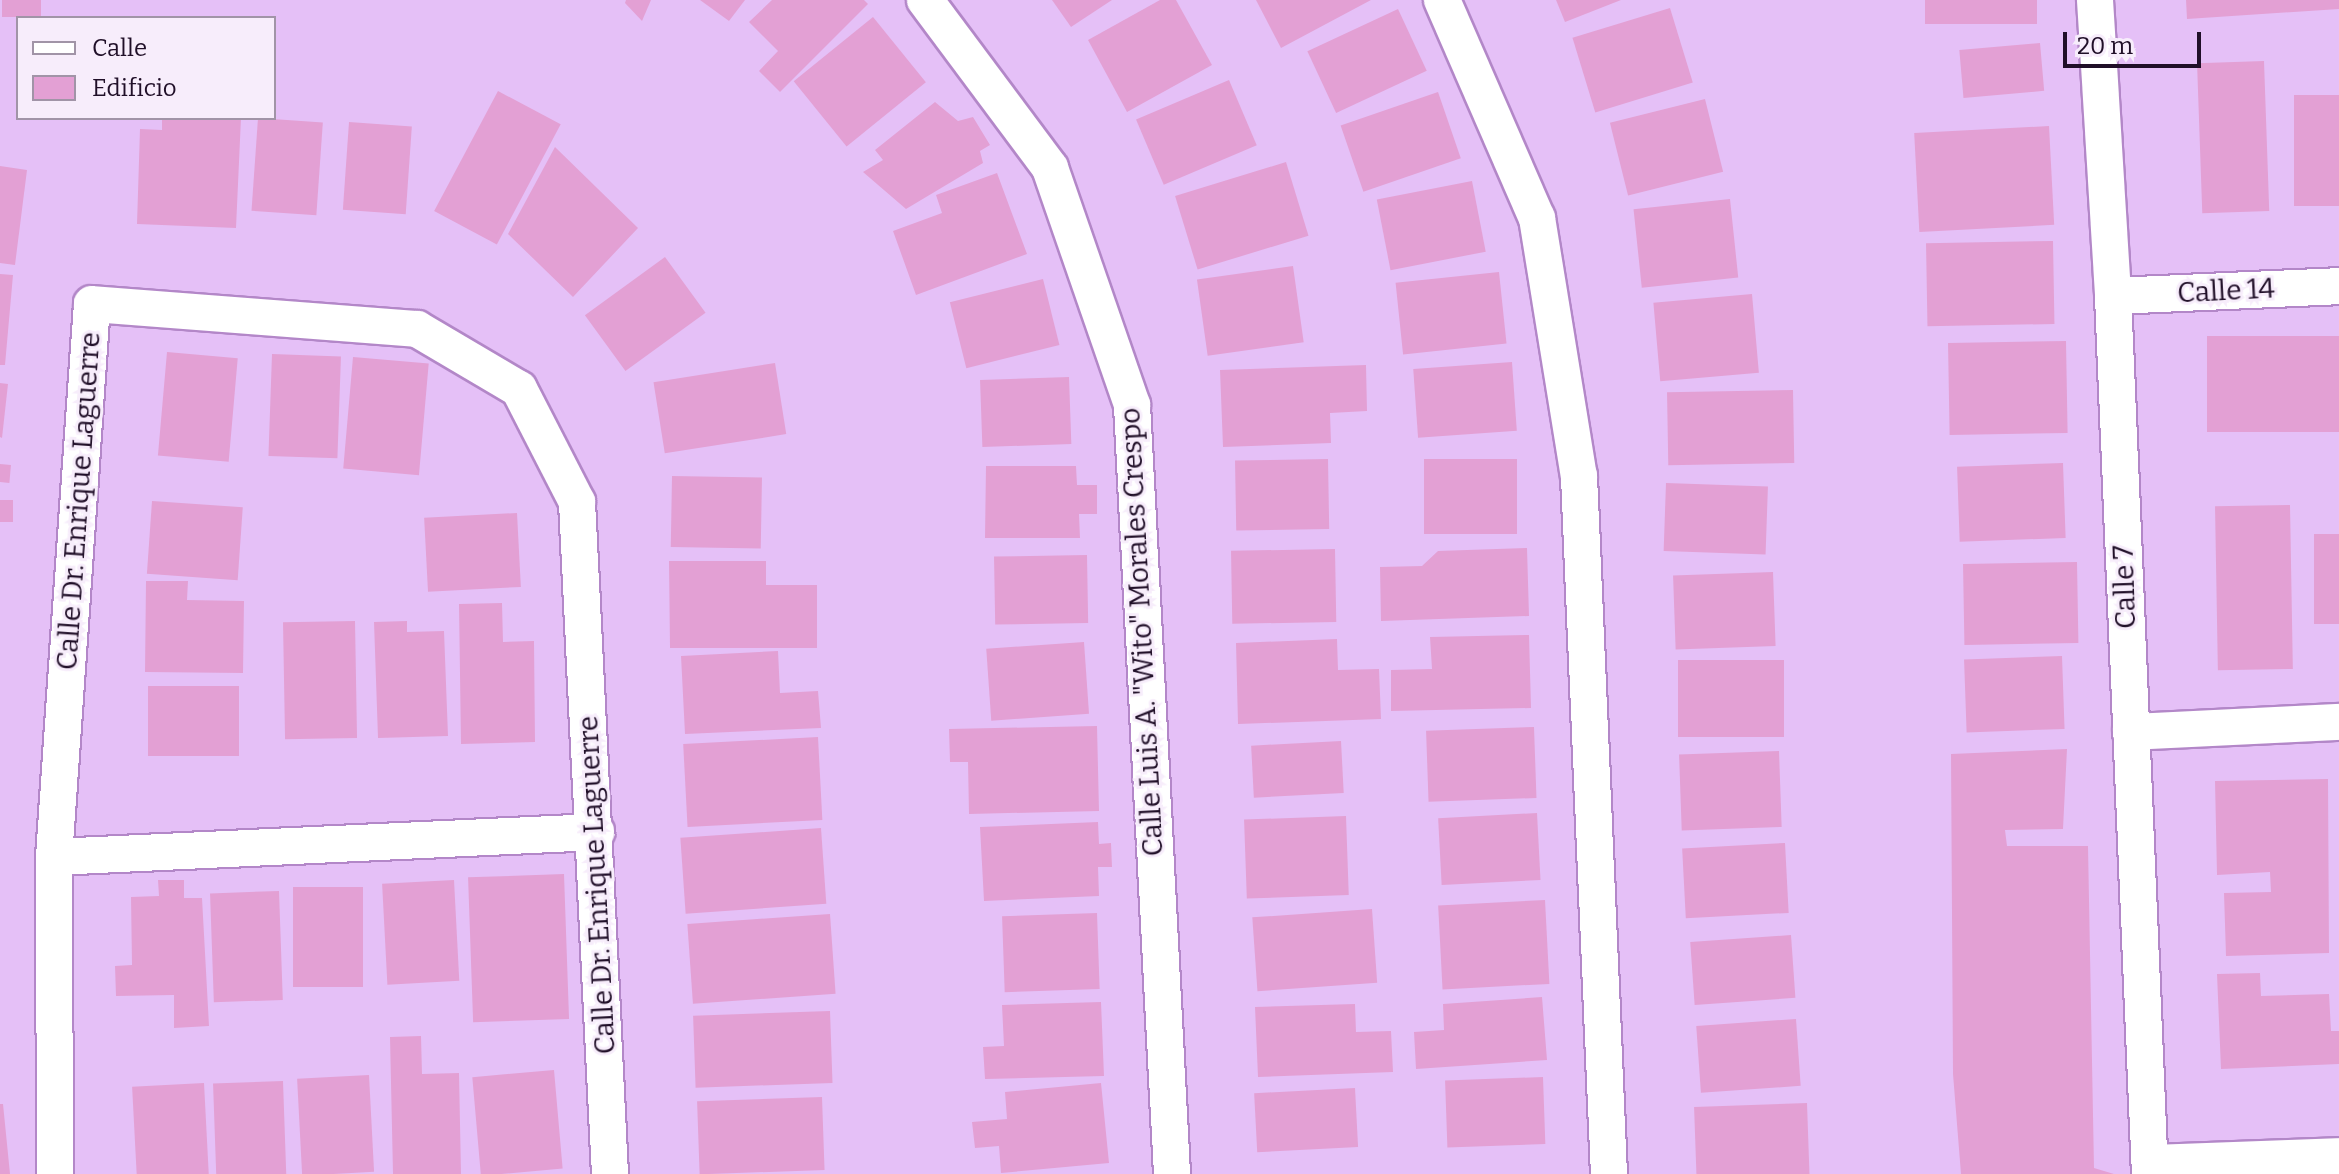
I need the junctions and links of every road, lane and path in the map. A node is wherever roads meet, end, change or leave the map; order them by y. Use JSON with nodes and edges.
{"nodes":[{"id":1,"x":925,"y":0,"type":"edge"},
{"id":2,"x":1442,"y":0,"type":"edge"},
{"id":3,"x":2095,"y":0,"type":"edge"},
{"id":4,"x":2339,"y":286,"type":"edge"},
{"id":5,"x":2113,"y":296,"type":"junction"},
{"id":6,"x":2339,"y":722,"type":"edge"},
{"id":7,"x":2131,"y":732,"type":"junction"},
{"id":8,"x":596,"y":832,"type":"junction"},
{"id":9,"x":54,"y":857,"type":"junction"},
{"id":10,"x":2339,"y":1156,"type":"edge"},
{"id":11,"x":2150,"y":1169,"type":"edge"},
{"id":12,"x":55,"y":1174,"type":"edge"},
{"id":13,"x":610,"y":1174,"type":"edge"},
{"id":14,"x":1172,"y":1174,"type":"edge"},
{"id":15,"x":1609,"y":1174,"type":"edge"}],
"edges":[{"from":1,"to":14,"type":"street","name":"Calle Luis A. \"Wito\" Morales Crespo"},
{"from":2,"to":15,"type":"street"},
{"from":3,"to":5,"type":"street","name":"Calle 7"},
{"from":4,"to":5,"type":"street","name":"Calle 14"},
{"from":5,"to":7,"type":"street","name":"Calle 7"},
{"from":6,"to":7,"type":"street"},
{"from":7,"to":11,"type":"street","name":"Calle 7"},
{"from":8,"to":9,"type":"street"},
{"from":8,"to":9,"type":"street","name":"Calle Dr. Enrique Laguerre"},
{"from":8,"to":13,"type":"street","name":"Calle Dr. Enrique Laguerre"},
{"from":9,"to":12,"type":"street","name":"Calle Dr. Enrique Laguerre"},
{"from":10,"to":11,"type":"street"}]}
